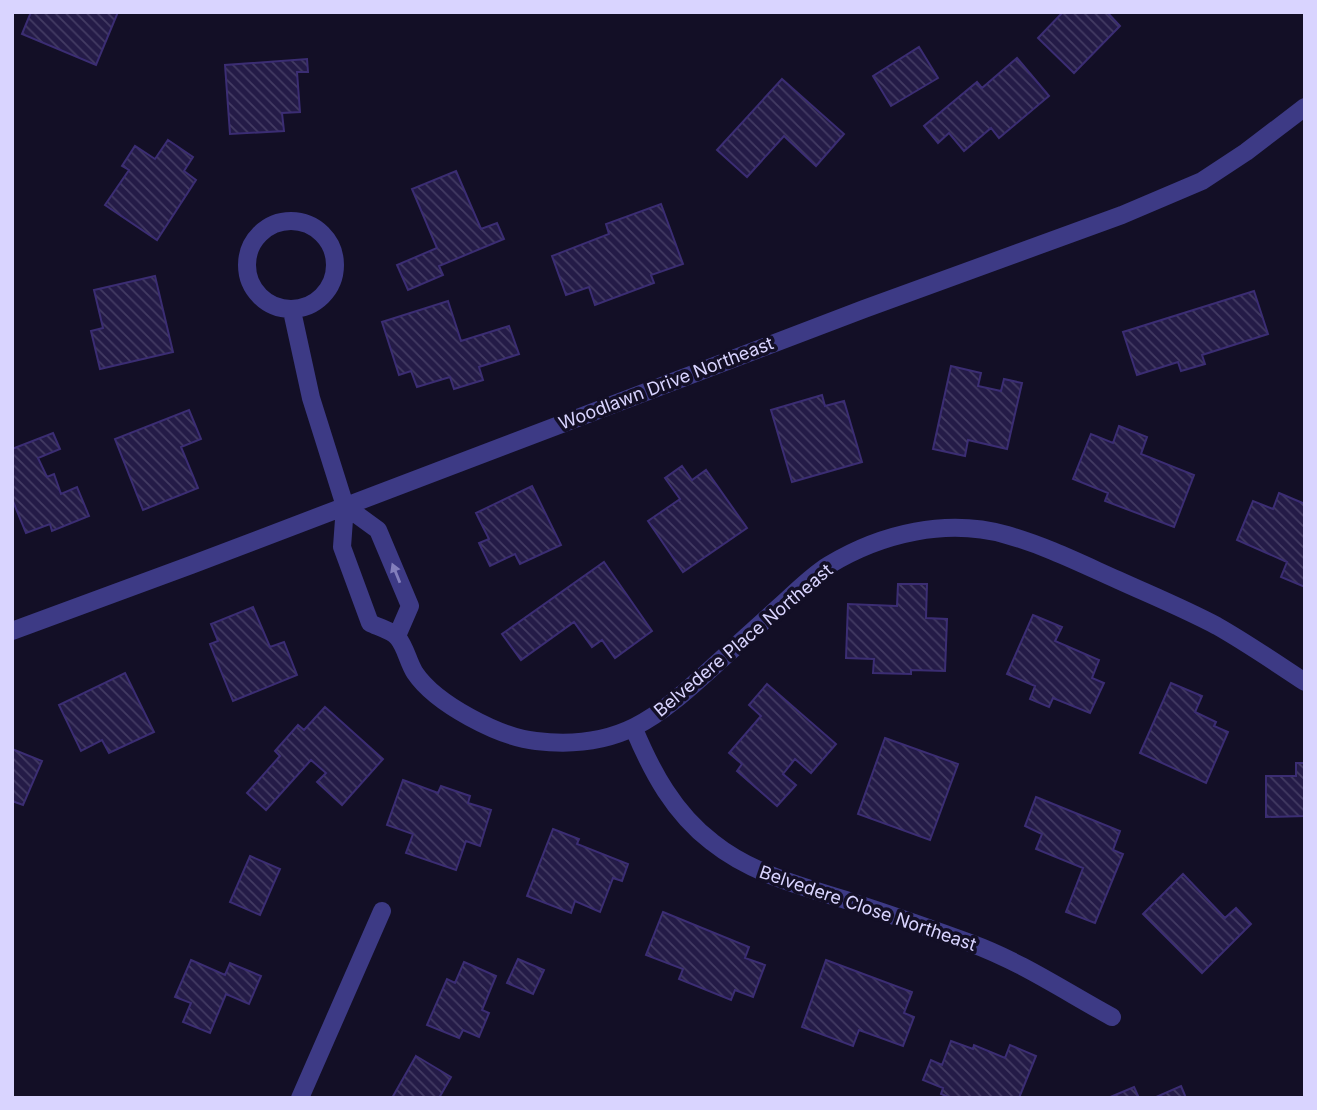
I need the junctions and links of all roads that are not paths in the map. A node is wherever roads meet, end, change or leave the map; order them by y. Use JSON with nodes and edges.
{"nodes":[{"id":1,"x":1305,"y":107,"type":"edge"},
{"id":2,"x":292,"y":311,"type":"junction"},
{"id":3,"x":345,"y":506,"type":"junction"},
{"id":4,"x":12,"y":631,"type":"edge"},
{"id":5,"x":397,"y":636,"type":"junction"},
{"id":6,"x":1305,"y":682,"type":"edge"},
{"id":7,"x":634,"y":729,"type":"junction"},
{"id":8,"x":382,"y":911,"type":"dead end"},
{"id":9,"x":1112,"y":1017,"type":"dead end"},
{"id":10,"x":300,"y":1098,"type":"edge"}],
"edges":[{"from":1,"to":3,"type":"street","name":"Woodlawn Drive Northeast"},
{"from":2,"to":2,"type":"street"},
{"from":2,"to":3,"type":"street"},
{"from":3,"to":4,"type":"street","name":"Woodlawn Drive Northeast"},
{"from":3,"to":5,"type":"street"},
{"from":5,"to":3,"type":"street","one_way":true},
{"from":5,"to":7,"type":"street","name":"Belvedere Place Northeast"},
{"from":6,"to":7,"type":"street","name":"Belvedere Place Northeast"},
{"from":7,"to":9,"type":"street","name":"Belvedere Close Northeast"},
{"from":8,"to":10,"type":"street"}]}
